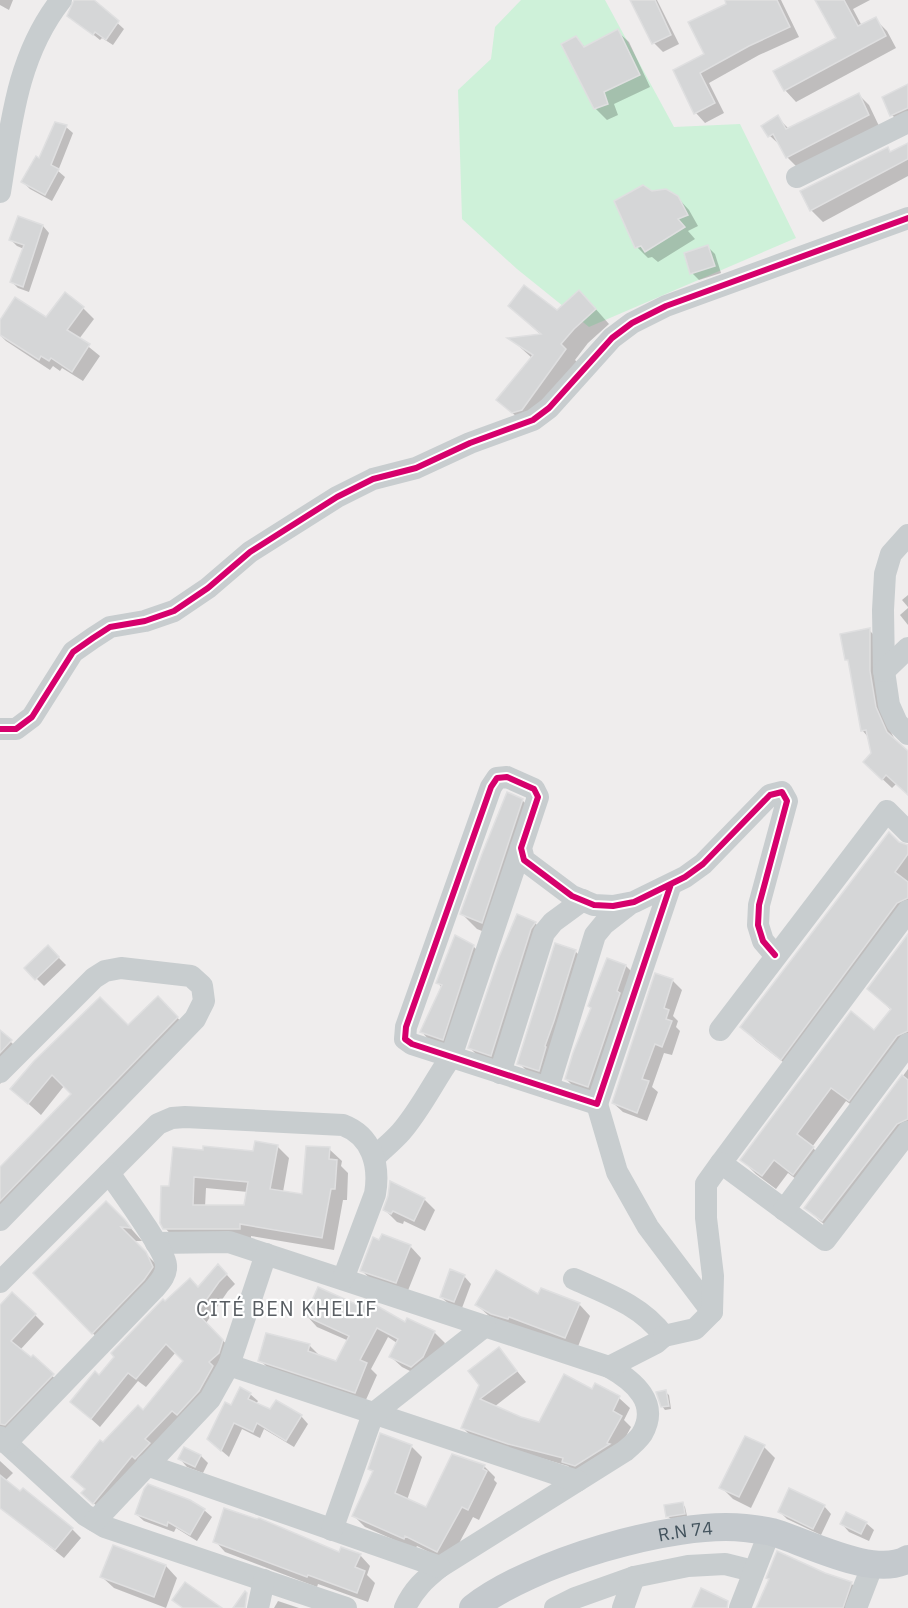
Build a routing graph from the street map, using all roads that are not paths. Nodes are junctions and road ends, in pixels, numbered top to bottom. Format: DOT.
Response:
graph roads {
  1 [pos="61,0"];
  2 [pos="908,122"];
  3 [pos="797,177"];
  4 [pos="0,192"];
  5 [pos="908,218"];
  6 [pos="908,536"];
  7 [pos="908,648"];
  8 [pos="884,671"];
  9 [pos="0,729"];
  10 [pos="908,734"];
  11 [pos="908,832"];
  12 [pos="521,848"];
  13 [pos="671,884"];
  14 [pos="584,900"];
  15 [pos="634,902"];
  16 [pos="908,911"];
  17 [pos="775,955"];
  18 [pos="720,1030"];
  19 [pos="908,1044"];
  20 [pos="451,1057"];
  21 [pos="0,1072"];
  22 [pos="500,1073"];
  23 [pos="548,1088"];
  24 [pos="597,1104"];
  25 [pos="908,1132"];
  26 [pos="374,1158"];
  27 [pos="721,1163"];
  28 [pos="109,1173"];
  29 [pos="784,1210"];
  30 [pos="0,1220"];
  31 [pos="156,1243"];
  32 [pos="266,1254"];
  33 [pos="343,1279"];
  34 [pos="574,1279"];
  35 [pos="0,1282"];
  36 [pos="712,1312"];
  37 [pos="485,1326"];
  38 [pos="664,1336"];
  39 [pos="229,1365"];
  40 [pos="609,1367"];
  41 [pos="374,1414"];
  42 [pos="3,1440"];
  43 [pos="147,1465"];
  44 [pos="577,1482"];
  45 [pos="95,1521"];
  46 [pos="332,1530"];
  47 [pos="770,1531"];
  48 [pos="897,1565"];
  49 [pos="440,1568"];
  50 [pos="753,1571"];
  51 [pos="634,1577"];
  52 [pos="264,1580"];
  53 [pos="258,1608"];
  54 [pos="346,1608"];
  55 [pos="405,1608"];
  56 [pos="473,1608"];
  57 [pos="555,1608"];
  58 [pos="623,1608"];
  59 [pos="740,1608"];
  60 [pos="856,1608"];
  1 -- 4 [label="street"];
  2 -- 3 [label="street"];
  5 -- 9 [label="street"];
  6 -- 8 [label="street"];
  7 -- 8 [label="street"];
  8 -- 10 [label="street"];
  11 -- 17 [label="street"];
  12 -- 14 [label="street"];
  12 -- 20 [label="street"];
  12 -- 20 [label="street"];
  13 -- 15 [label="street"];
  13 -- 17 [label="street"];
  13 -- 24 [label="street"];
  14 -- 15 [label="street"];
  14 -- 22 [label="street"];
  15 -- 23 [label="street"];
  16 -- 27 [label="street"];
  17 -- 18 [label="street"];
  19 -- 29 [label="street"];
  20 -- 22 [label="street"];
  20 -- 26 [label="street"];
  21 -- 30 [label="street"];
  22 -- 23 [label="street"];
  23 -- 24 [label="street"];
  24 -- 36 [label="street"];
  25 -- 29 [label="street"];
  26 -- 28 [label="street"];
  26 -- 33 [label="street"];
  27 -- 29 [label="street"];
  27 -- 36 [label="street"];
  28 -- 31 [label="street"];
  28 -- 35 [label="street"];
  31 -- 32 [label="street"];
  31 -- 42 [label="street"];
  32 -- 33 [label="street"];
  32 -- 39 [label="street"];
  33 -- 37 [label="street"];
  34 -- 38 [label="street"];
  36 -- 38 [label="street"];
  37 -- 40 [label="street"];
  37 -- 41 [label="street"];
  38 -- 40 [label="street"];
  39 -- 41 [label="street"];
  39 -- 43 [label="street"];
  40 -- 44 [label="street"];
  41 -- 44 [label="street"];
  41 -- 46 [label="street"];
  42 -- 45 [label="street"];
  43 -- 45 [label="street"];
  43 -- 46 [label="street"];
  44 -- 49 [label="street"];
  45 -- 52 [label="street"];
  46 -- 49 [label="street"];
  47 -- 48 [label="main road, R.N 74"];
  47 -- 50 [label="street"];
  47 -- 56 [label="main road, R.N 74"];
  48 -- 60 [label="street"];
  49 -- 55 [label="street"];
  50 -- 51 [label="street"];
  50 -- 59 [label="street"];
  51 -- 57 [label="street"];
  51 -- 58 [label="street"];
  52 -- 53 [label="street"];
  52 -- 54 [label="street"];
}
